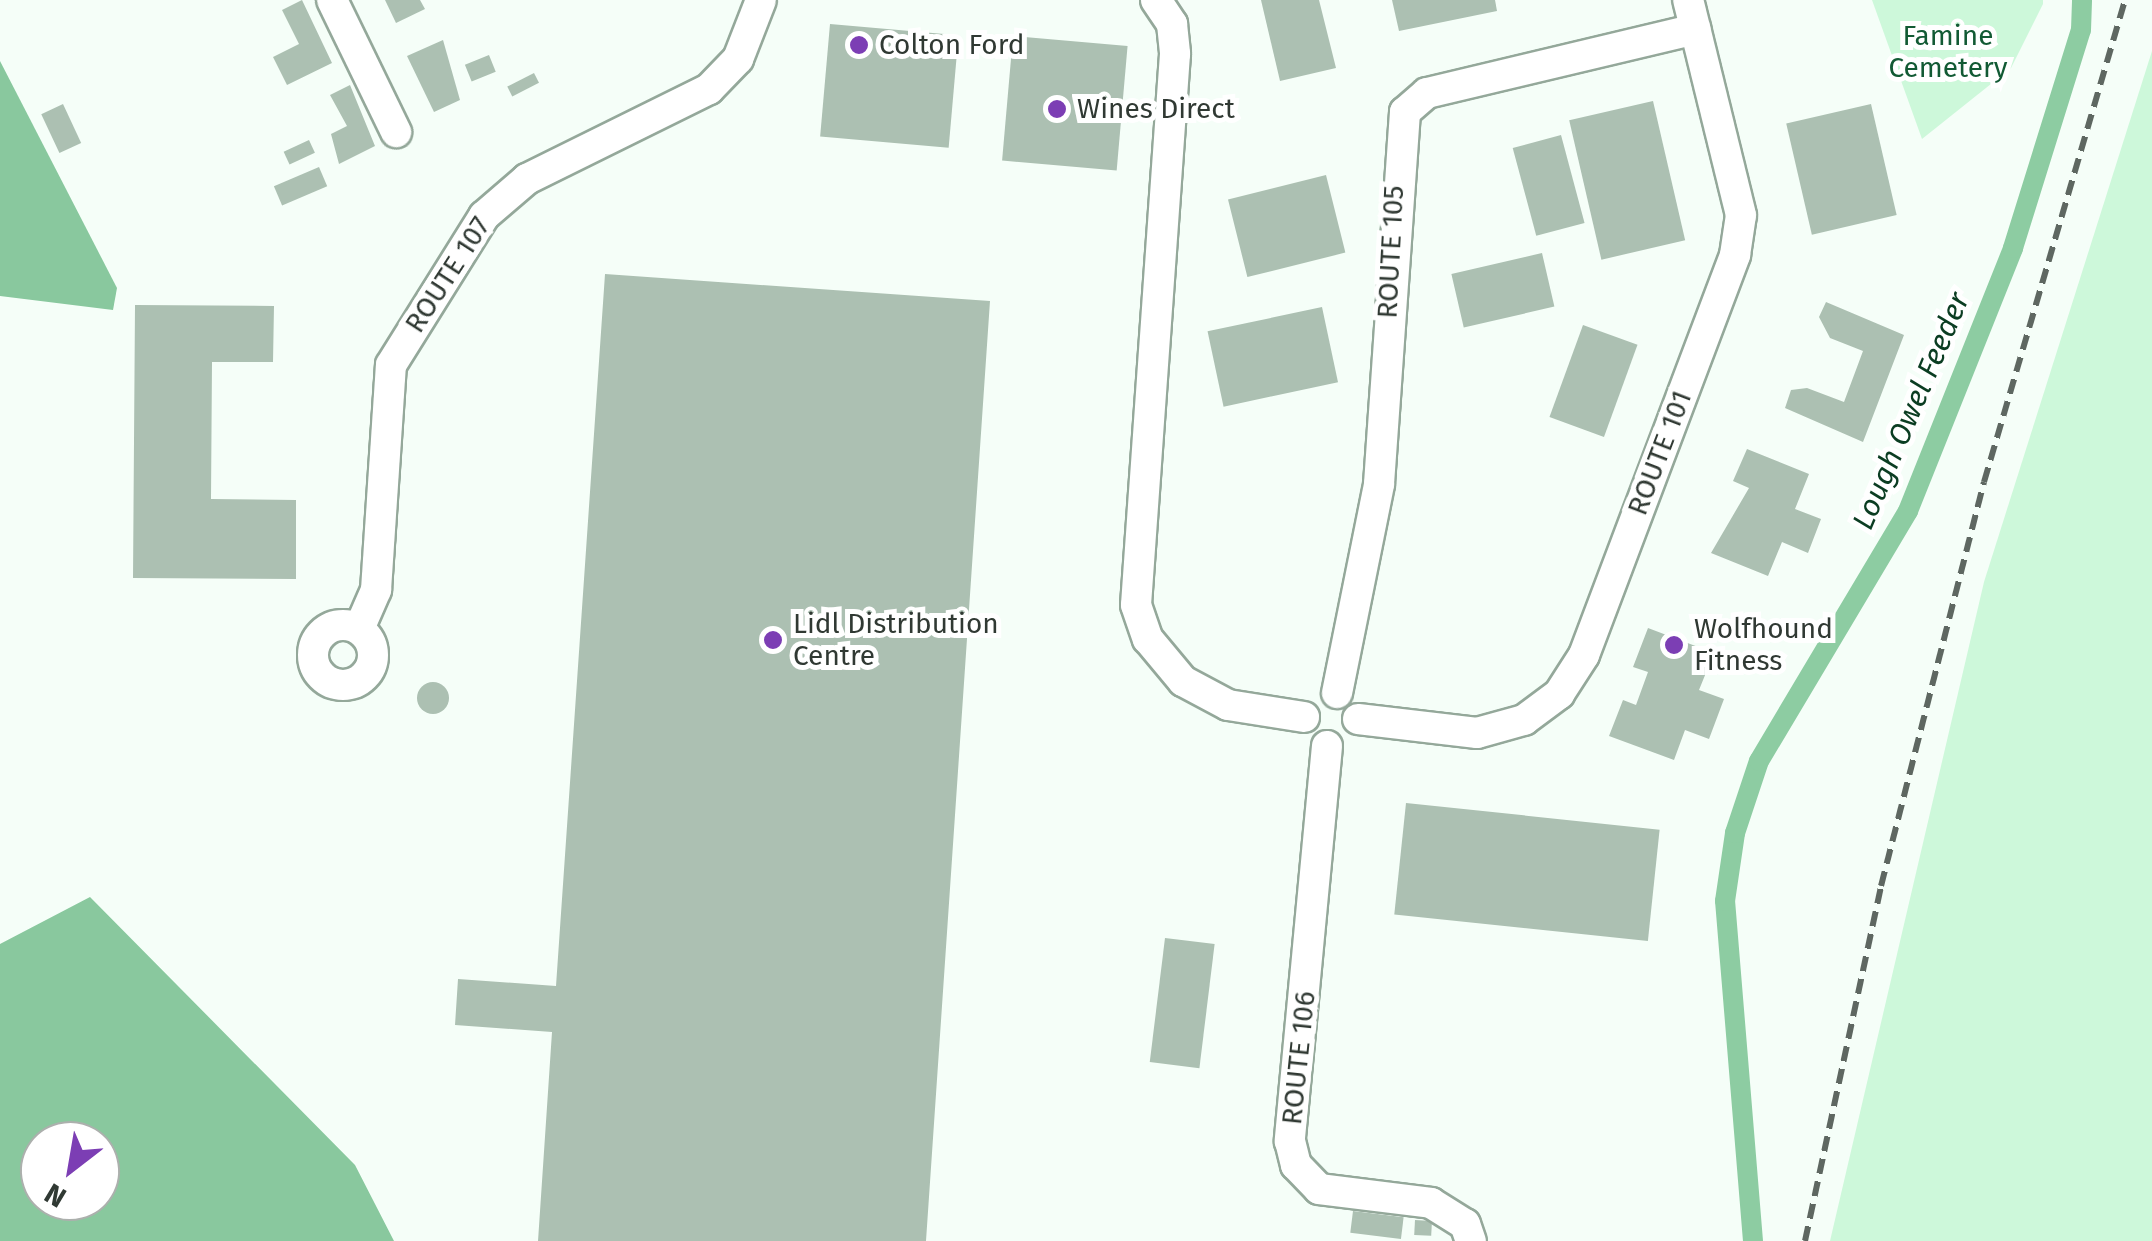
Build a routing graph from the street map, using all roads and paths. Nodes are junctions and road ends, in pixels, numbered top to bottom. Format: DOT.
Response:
graph roads {
  1 [pos="332,0"];
  2 [pos="761,0"];
  3 [pos="1156,0"];
  4 [pos="1691,14"];
  5 [pos="396,132"];
  6 [pos="359,629"];
  7 [pos="1337,693"];
  8 [pos="1304,717"];
  9 [pos="1358,719"];
  10 [pos="1327,746"];
  11 [pos="1471,1241"];
  1 -- 5 [label="street"];
  2 -- 6 [label="street, ROUTE 107"];
  3 -- 8 [label="street"];
  4 -- 7 [label="street, ROUTE 105"];
  4 -- 9 [label="street, ROUTE 101"];
  7 -- 8 [label="street"];
  7 -- 9 [label="street"];
  8 -- 10 [label="street"];
  9 -- 10 [label="street"];
  10 -- 11 [label="street, ROUTE 106"];
}
